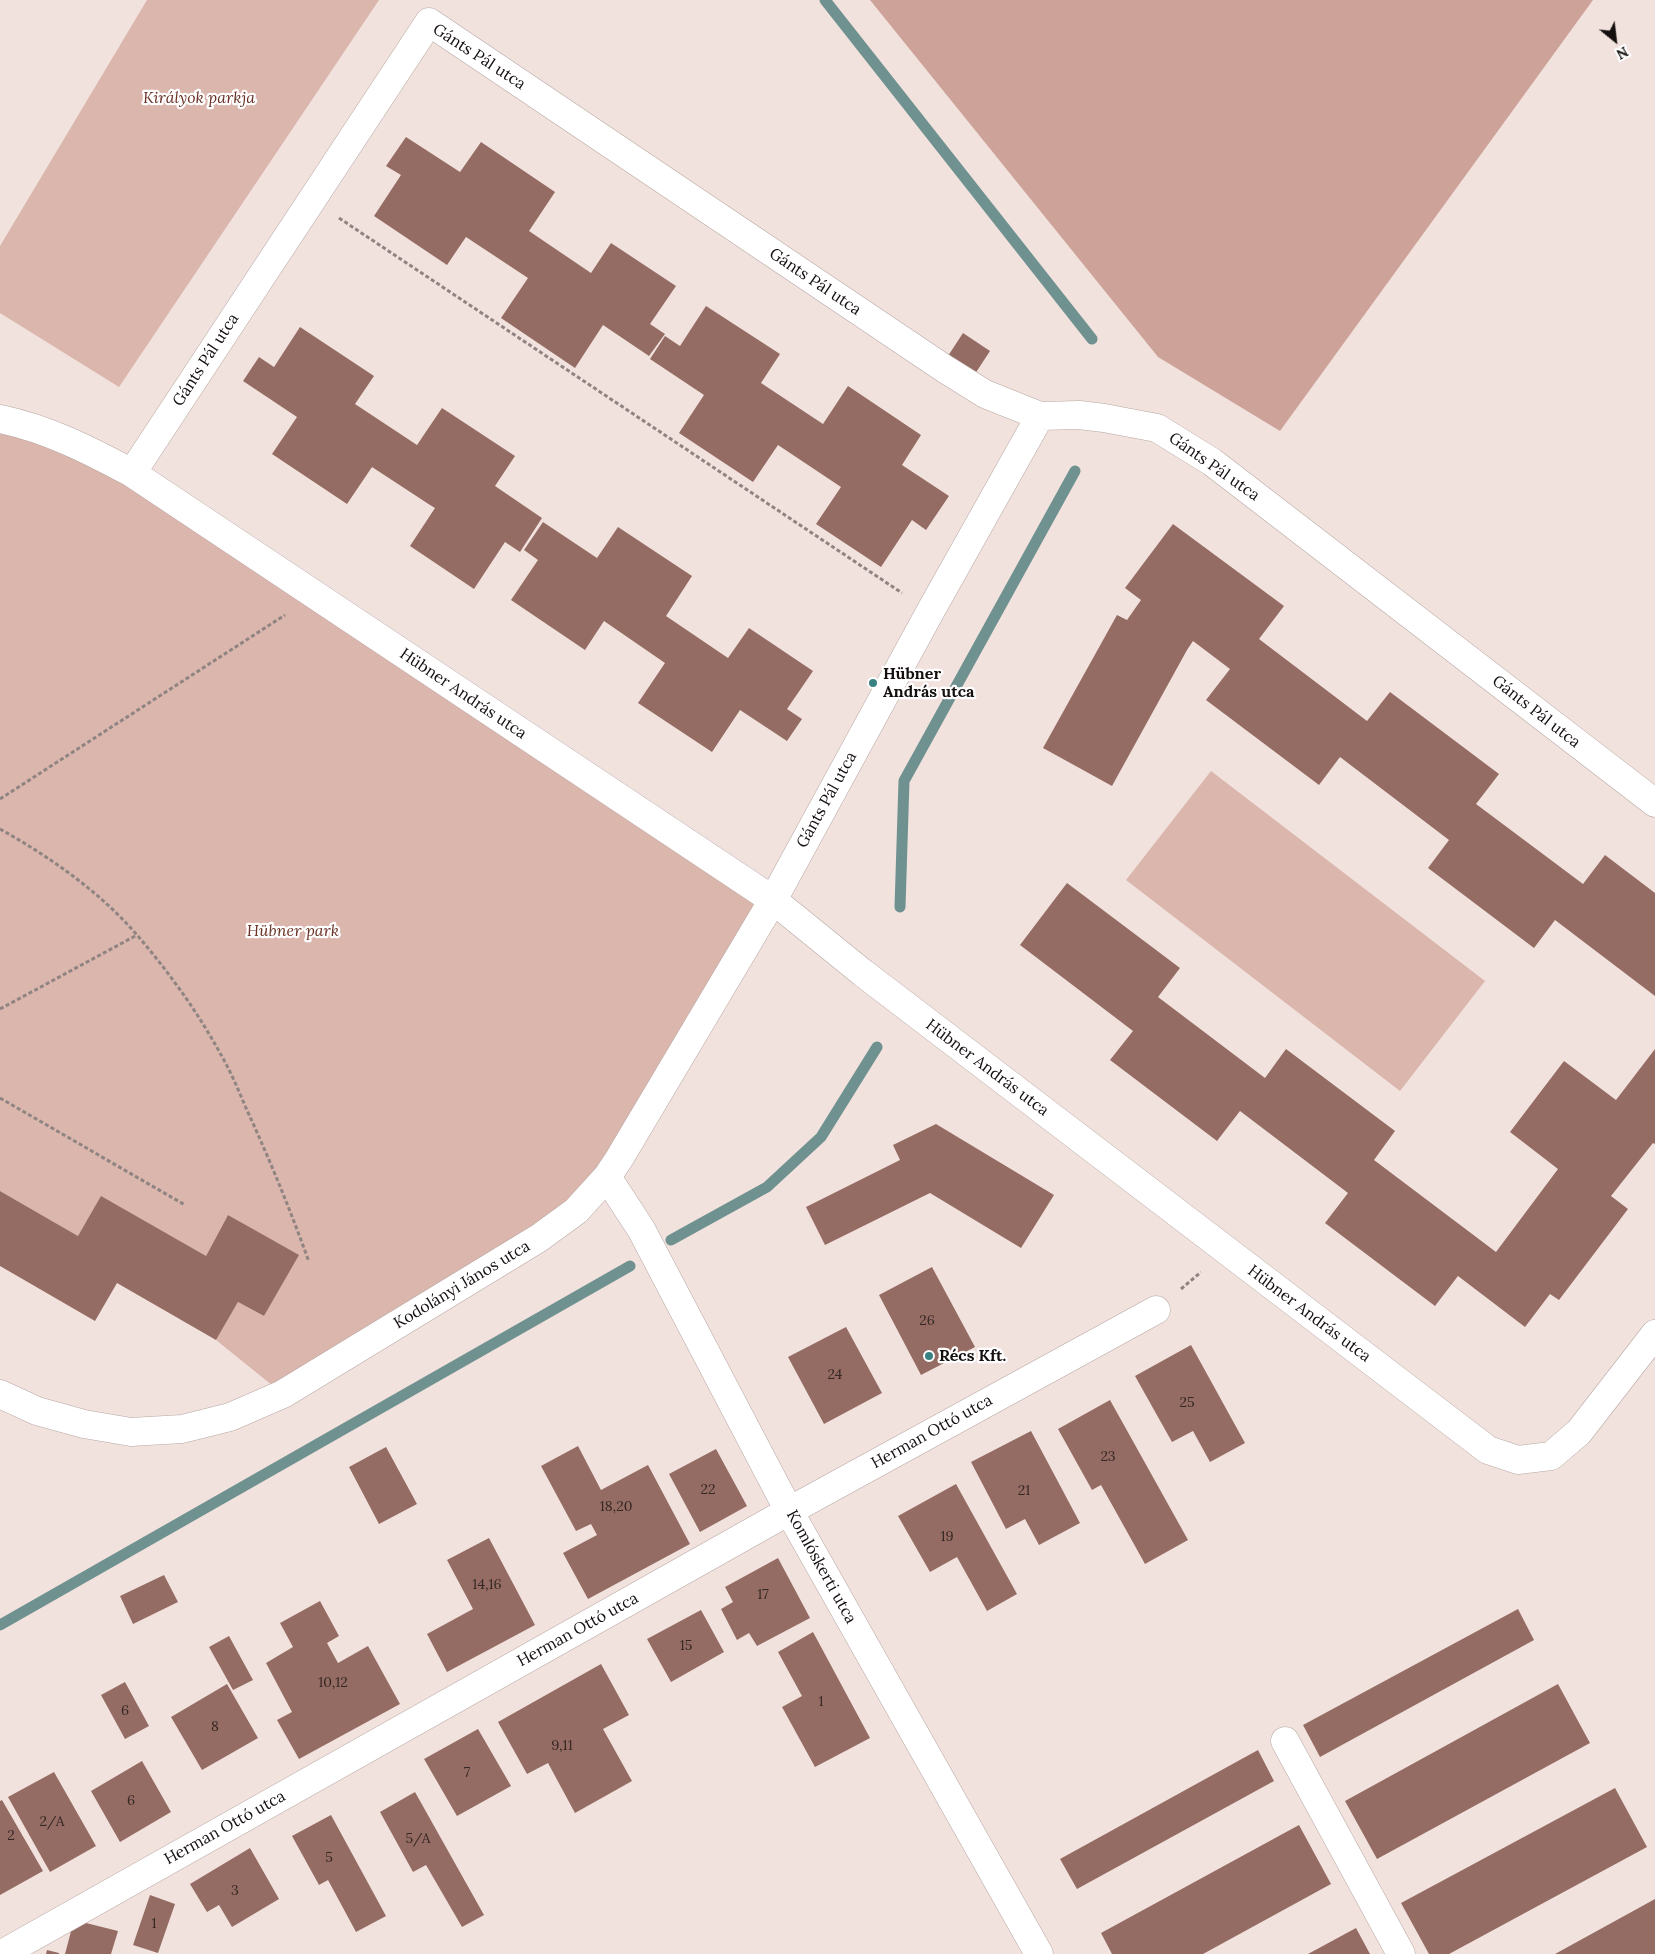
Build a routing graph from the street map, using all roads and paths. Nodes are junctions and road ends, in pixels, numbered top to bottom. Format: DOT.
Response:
graph roads {
  1 [pos="312,200"];
  2 [pos="1040,416"];
  3 [pos="0,419"];
  4 [pos="132,473"];
  5 [pos="315,596"];
  6 [pos="930,612"];
  7 [pos="0,799"];
  8 [pos="1655,803"];
  9 [pos="0,829"];
  10 [pos="773,900"];
  11 [pos="137,935"];
  12 [pos="0,1009"];
  13 [pos="0,1098"];
  14 [pos="607,1177"];
  15 [pos="185,1204"];
  16 [pos="1226,1250"];
  17 [pos="309,1262"];
  18 [pos="1156,1310"];
  19 [pos="1655,1334"];
  20 [pos="0,1394"];
  21 [pos="789,1511"];
  22 [pos="1285,1741"];
  23 [pos="2,1954"];
  24 [pos="1040,1954"];
  25 [pos="1401,1954"];
  1 -- 2 [label="street, Gánts Pál utca"];
  1 -- 4 [label="street, Gánts Pál utca"];
  1 -- 6 [label="path"];
  2 -- 6 [label="street, Gánts Pál utca"];
  2 -- 8 [label="street, Gánts Pál utca"];
  3 -- 4 [label="street, Hübner András utca"];
  4 -- 5 [label="street, Hübner András utca"];
  5 -- 7 [label="path"];
  5 -- 10 [label="street, Hübner András utca"];
  6 -- 10 [label="street, Gánts Pál utca"];
  9 -- 11 [label="path"];
  10 -- 14 [label="street, Kodolányi János utca"];
  10 -- 16 [label="street, Hübner András utca"];
  11 -- 12 [label="path"];
  11 -- 17 [label="path"];
  13 -- 15 [label="path"];
  14 -- 20 [label="street, Kodolányi János utca"];
  14 -- 21 [label="street, Komlóskerti utca"];
  16 -- 18 [label="path"];
  16 -- 19 [label="street, Hübner András utca"];
  18 -- 21 [label="street, Herman Ottó utca"];
  21 -- 23 [label="street, Herman Ottó utca"];
  21 -- 24 [label="street, Komlóskerti utca"];
  22 -- 25 [label="street"];
}
